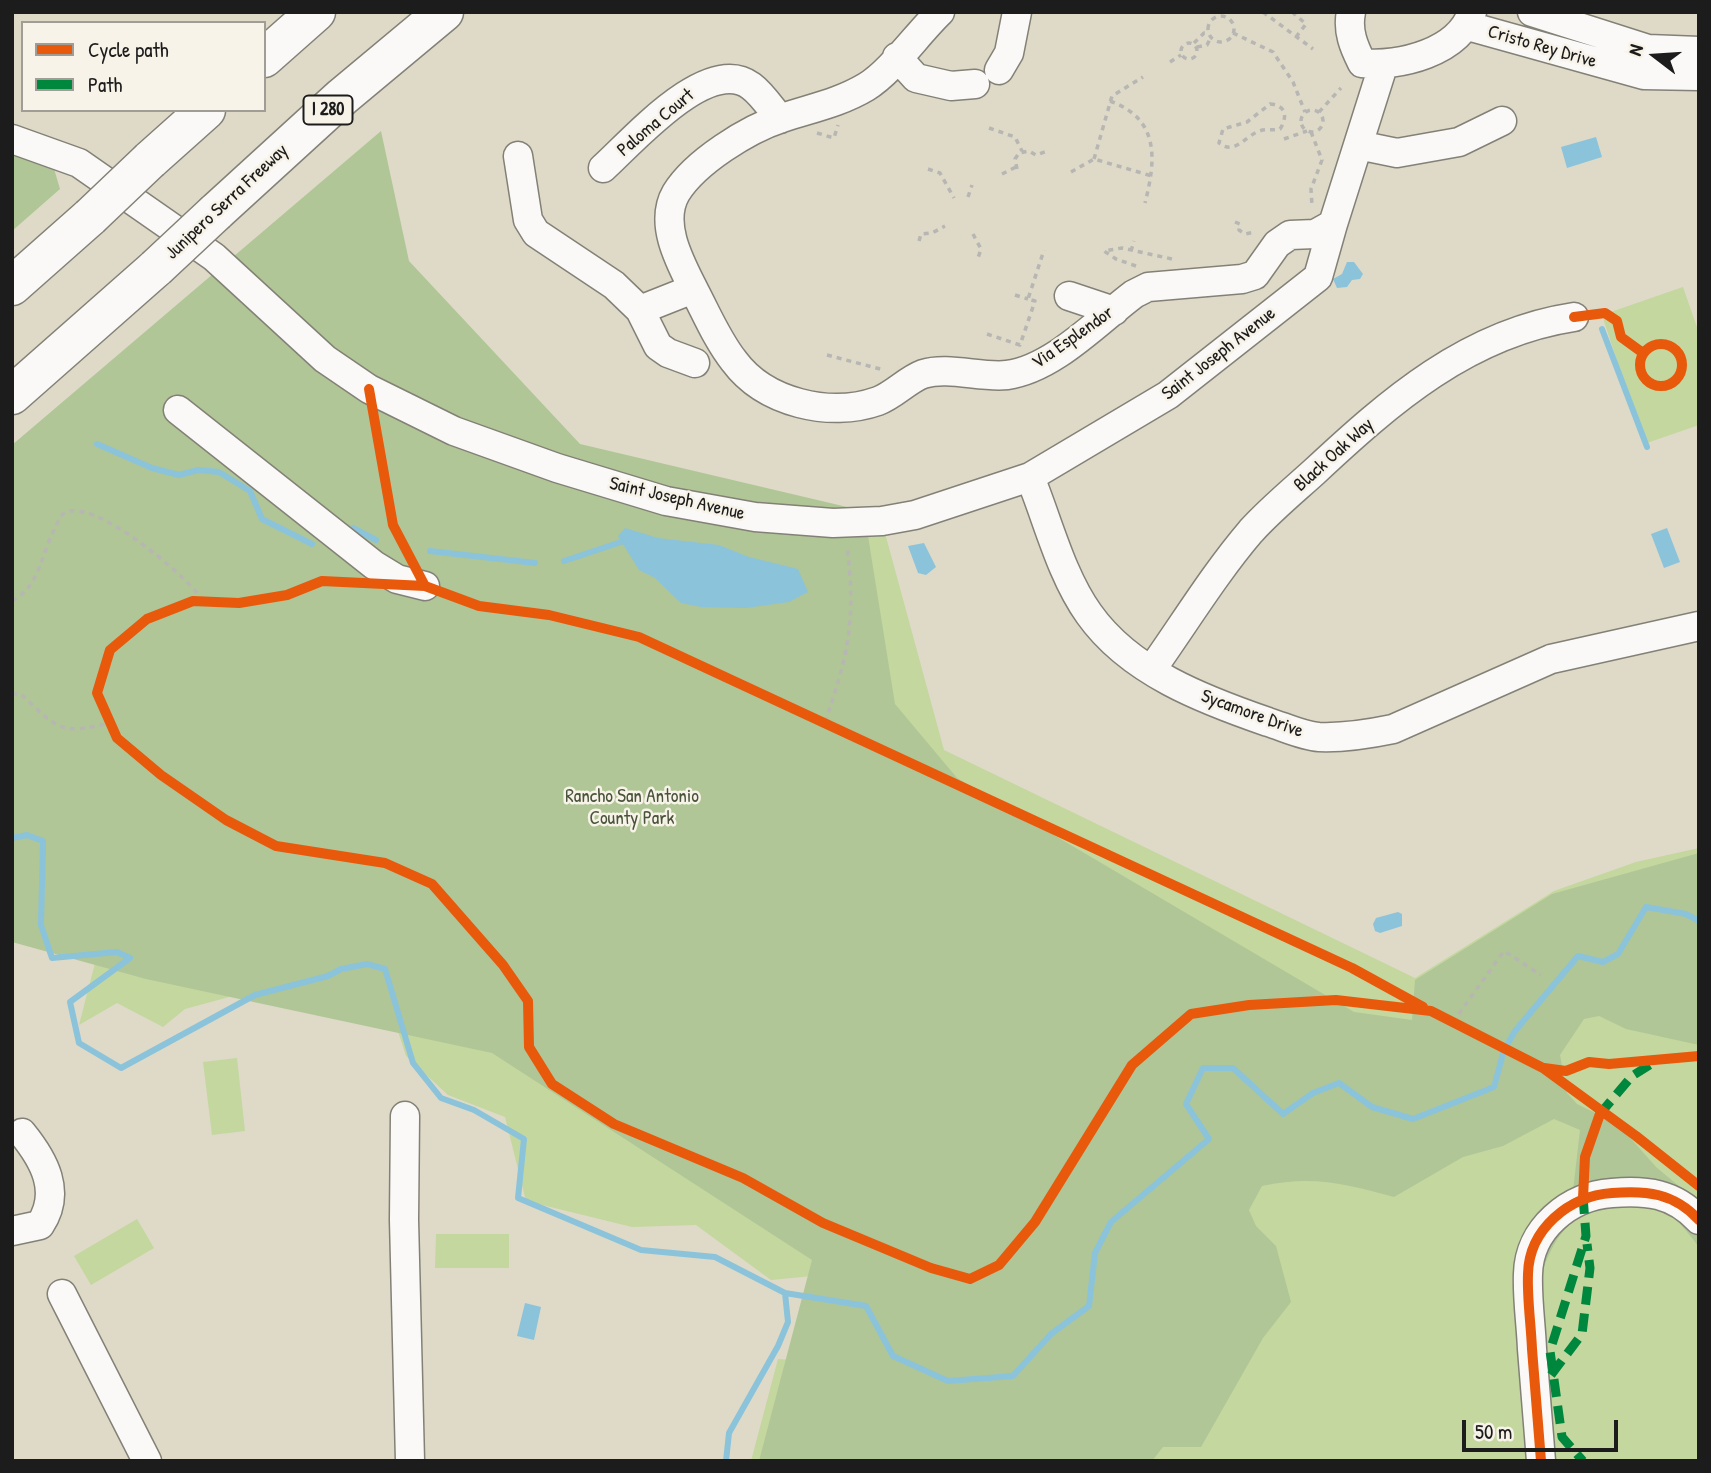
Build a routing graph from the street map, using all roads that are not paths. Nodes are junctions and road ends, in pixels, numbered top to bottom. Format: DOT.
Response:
graph roads {
  1 [pos="316,12"];
  2 [pos="444,12"];
  3 [pos="940,12"];
  4 [pos="1017,12"];
  5 [pos="1351,12"];
  6 [pos="1532,12"];
  7 [pos="1470,19"];
  8 [pos="266,56"];
  9 [pos="897,57"];
  10 [pos="1699,57"];
  11 [pos="1383,65"];
  12 [pos="999,70"];
  13 [pos="975,84"];
  14 [pos="204,112"];
  15 [pos="780,118"];
  16 [pos="1502,121"];
  17 [pos="12,139"];
  18 [pos="1358,145"];
  19 [pos="518,156"];
  20 [pos="616,163"];
  21 [pos="1325,220"];
  22 [pos="12,286"];
  23 [pos="694,289"];
  24 [pos="1069,296"];
  25 [pos="640,310"];
  26 [pos="1114,311"];
  27 [pos="1574,317"];
  28 [pos="695,363"];
  29 [pos="12,395"];
  30 [pos="178,410"];
  31 [pos="1030,477"];
  32 [pos="425,586"];
  33 [pos="1699,626"];
  34 [pos="1152,670"];
  35 [pos="405,1116"];
  36 [pos="22,1133"];
  37 [pos="1699,1220"];
  38 [pos="12,1231"];
  39 [pos="62,1294"];
  40 [pos="147,1461"];
  41 [pos="410,1461"];
  42 [pos="1541,1461"];
  1 -- 8 [label="highway"];
  2 -- 29 [label="highway, Junipero Serra Freeway / I 280, bridge"];
  3 -- 9 [label="street, Via Esplendor"];
  4 -- 12 [label="street"];
  5 -- 11 [label="street"];
  6 -- 10 [label="street, Cristo Rey Drive"];
  7 -- 10 [label="street, Cristo Rey Drive"];
  7 -- 11 [label="street, Cristo Rey Drive"];
  9 -- 13 [label="street"];
  9 -- 15 [label="street, Via Esplendor"];
  11 -- 18 [label="street"];
  14 -- 22 [label="highway, bridge"];
  15 -- 20 [label="street, Paloma Court"];
  15 -- 23 [label="street, Via Esplendor"];
  16 -- 18 [label="street"];
  17 -- 31 [label="street, Saint Joseph Avenue"];
  18 -- 21 [label="street"];
  19 -- 25 [label="street"];
  21 -- 26 [label="street, Via Esplendor"];
  21 -- 31 [label="street, Saint Joseph Avenue"];
  23 -- 25 [label="street"];
  23 -- 26 [label="street, Via Esplendor"];
  24 -- 26 [label="street"];
  25 -- 28 [label="street"];
  27 -- 34 [label="street, Black Oak Way"];
  30 -- 32 [label="street"];
  31 -- 34 [label="street, Sycamore Drive"];
  33 -- 34 [label="street, Sycamore Drive"];
  35 -- 41 [label="street"];
  36 -- 38 [label="street"];
  37 -- 42 [label="street"];
  39 -- 40 [label="street"];
}
